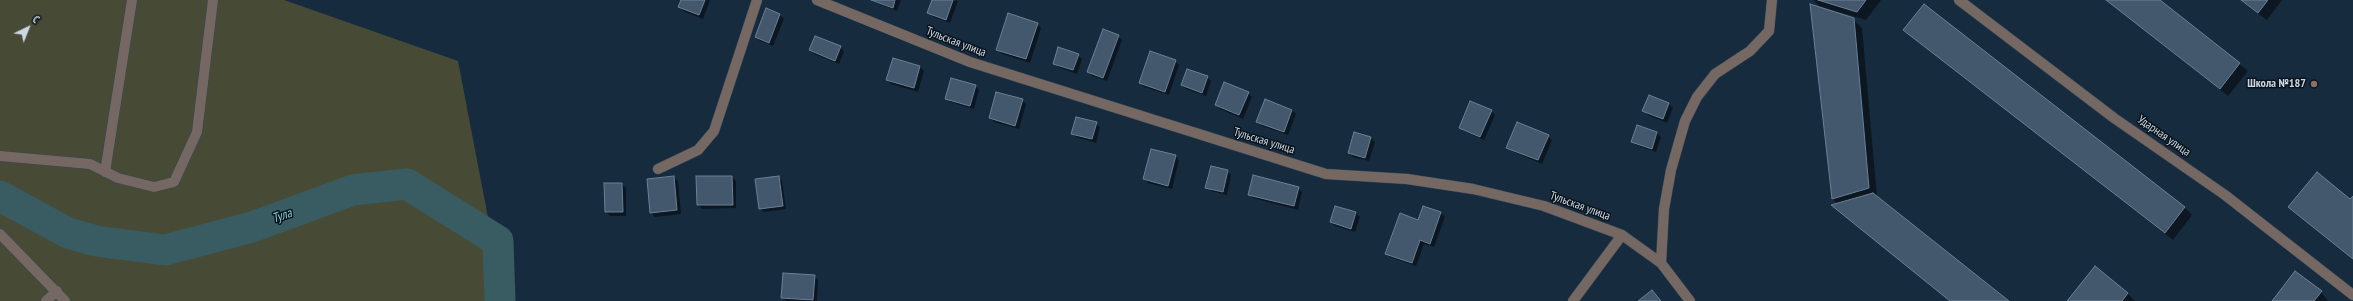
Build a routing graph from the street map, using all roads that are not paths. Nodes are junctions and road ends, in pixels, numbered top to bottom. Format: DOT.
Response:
graph roads {
  1 [pos="132,0"];
  2 [pos="213,0"];
  3 [pos="757,0"];
  4 [pos="817,0"];
  5 [pos="1772,0"];
  6 [pos="1959,0"];
  7 [pos="0,156"];
  8 [pos="658,168"];
  9 [pos="105,172"];
  10 [pos="0,234"];
  11 [pos="1622,235"];
  12 [pos="1661,263"];
  13 [pos="57,291"];
  14 [pos="2353,295"];
  15 [pos="46,301"];
  16 [pos="65,301"];
  17 [pos="1573,301"];
  18 [pos="1690,301"];
  1 -- 9 [label="street"];
  2 -- 9 [label="street"];
  3 -- 8 [label="street"];
  4 -- 11 [label="street, Тульская улица"];
  5 -- 12 [label="street"];
  6 -- 14 [label="street, Ударная улица"];
  7 -- 9 [label="street"];
  10 -- 13 [label="street"];
  11 -- 12 [label="street, Тульская улица"];
  11 -- 17 [label="street"];
  12 -- 18 [label="street, Тульская улица"];
  13 -- 15 [label="street"];
  13 -- 16 [label="street"];
}
